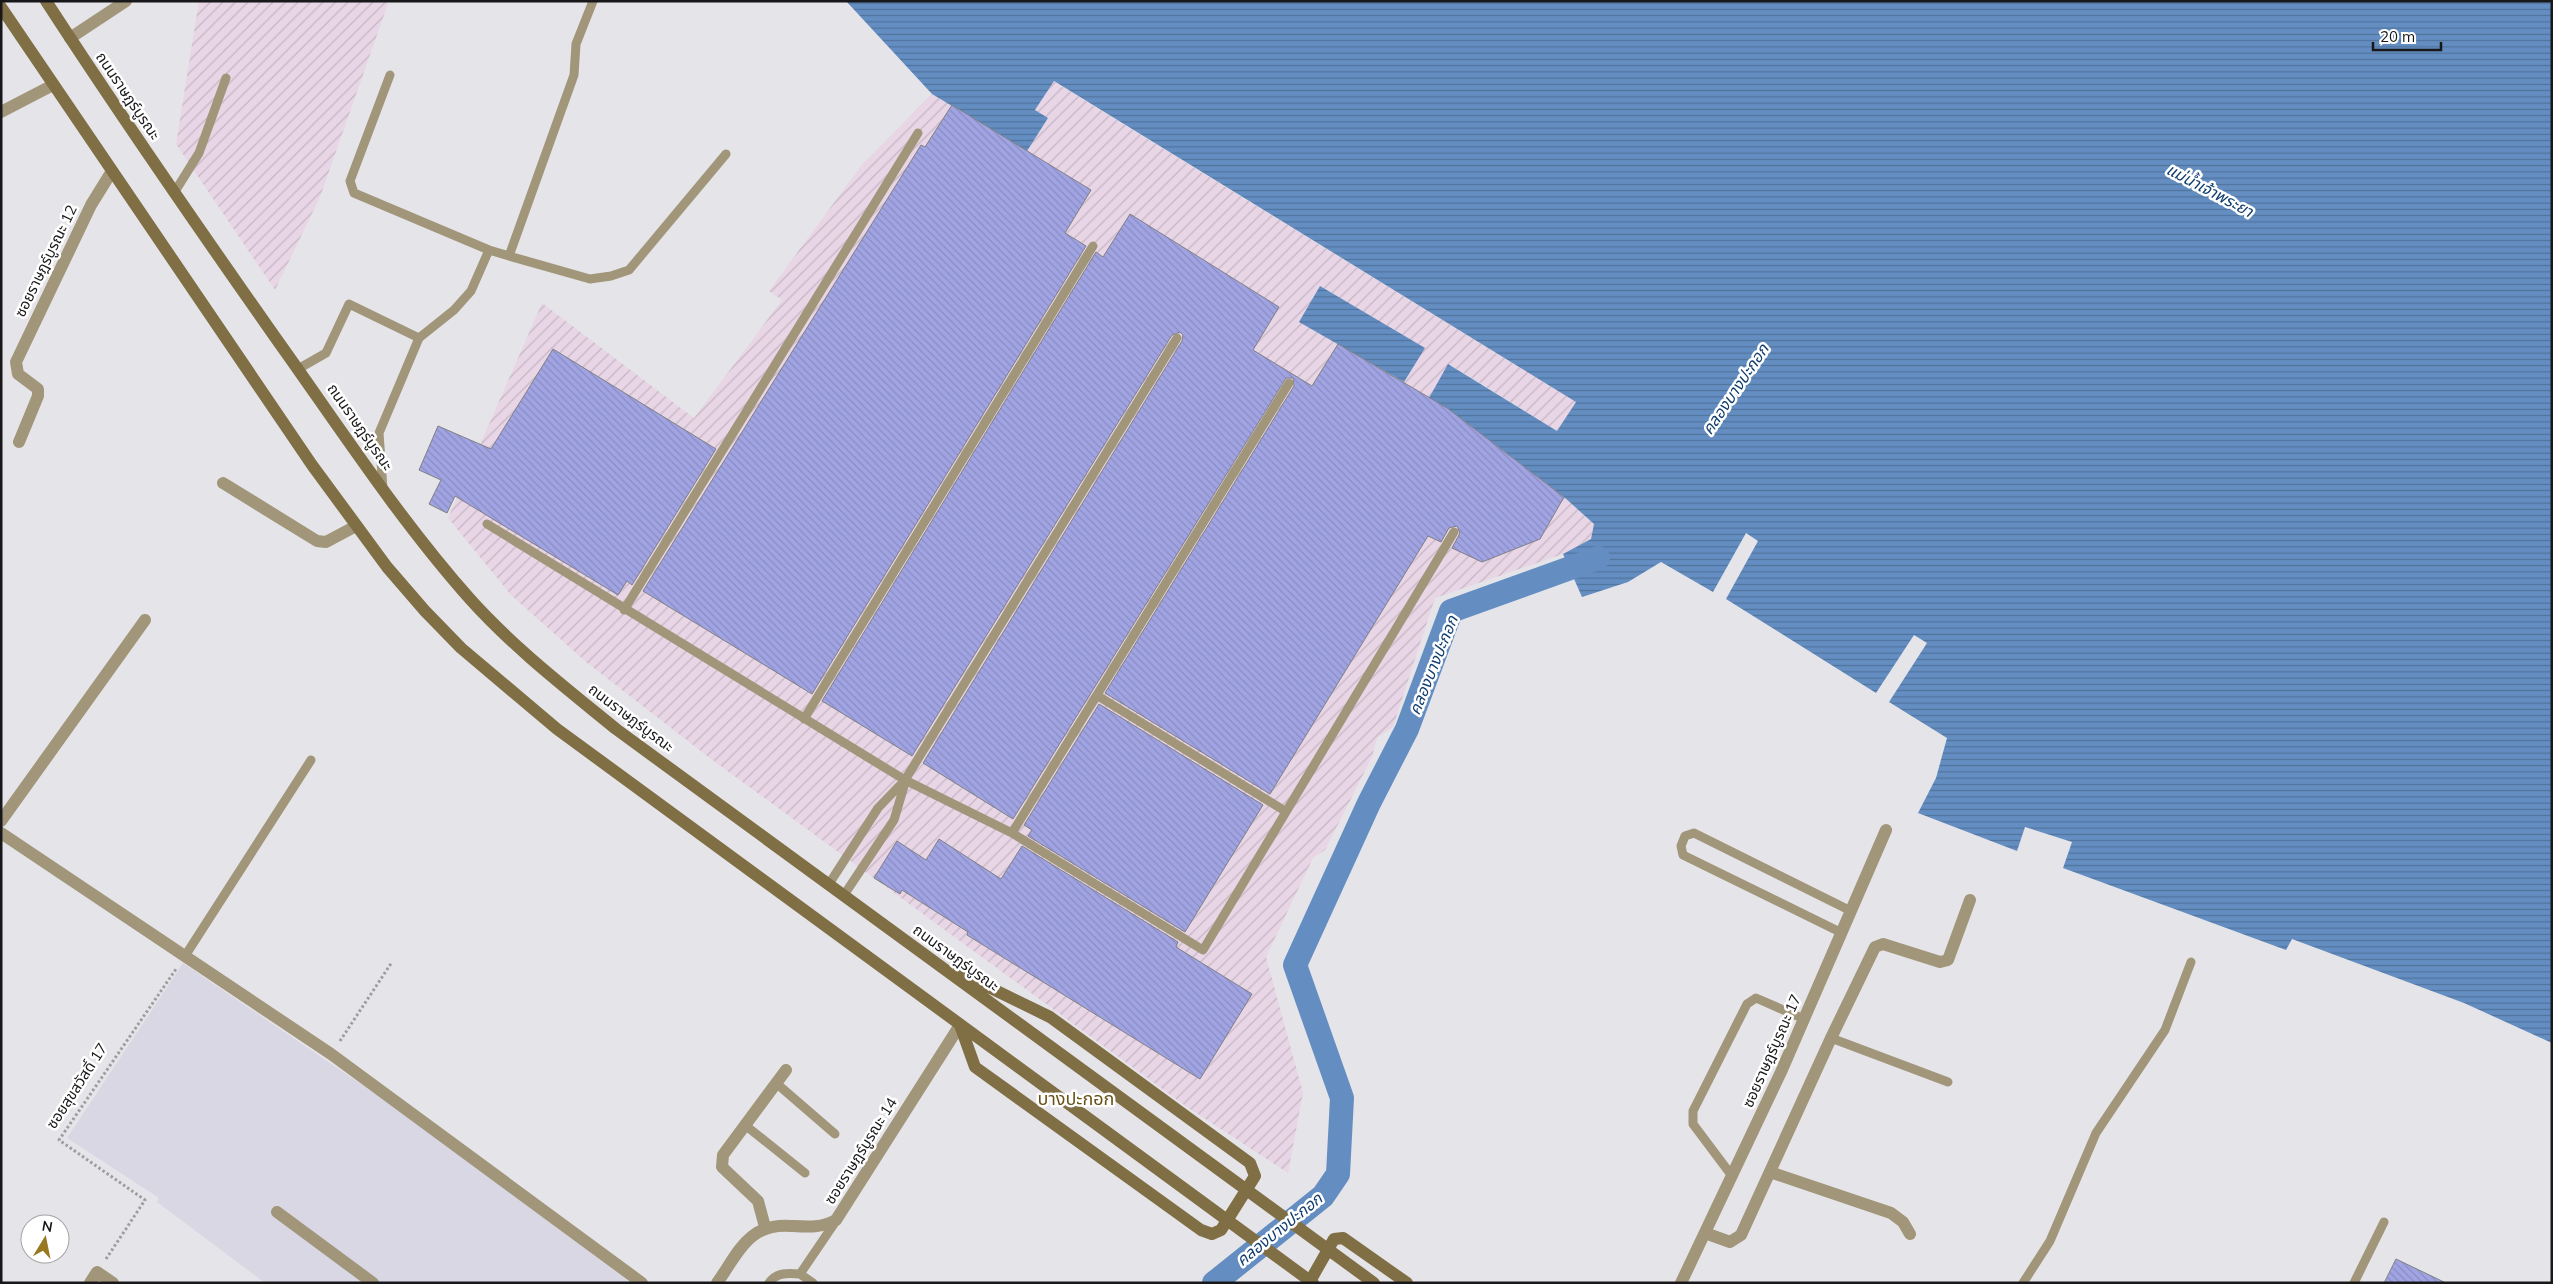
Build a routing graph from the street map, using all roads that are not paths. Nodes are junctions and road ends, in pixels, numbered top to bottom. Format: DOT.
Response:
graph roads {
  1 [pos="46,1"];
  2 [pos="126,1"];
  3 [pos="593,1"];
  4 [pos="1,7"];
  5 [pos="70,38"];
  6 [pos="390,75"];
  7 [pos="226,78"];
  8 [pos="54,85"];
  9 [pos="1,112"];
  10 [pos="918,133"];
  11 [pos="726,154"];
  12 [pos="112,171"];
  13 [pos="174,193"];
  14 [pos="1092,246"];
  15 [pos="489,250"];
  16 [pos="509,256"];
  17 [pos="419,338"];
  18 [pos="1177,338"];
  19 [pos="298,369"];
  20 [pos="1289,382"];
  21 [pos="19,442"];
  22 [pos="223,483"];
  23 [pos="383,489"];
  24 [pos="487,524"];
  25 [pos="356,526"];
  26 [pos="1454,532"];
  27 [pos="624,610"];
  28 [pos="145,620"];
  29 [pos="1098,696"];
  30 [pos="804,719"];
  31 [pos="310,760"];
  32 [pos="905,780"];
  33 [pos="1285,811"];
  34 [pos="1,821"];
  35 [pos="1886,830"];
  36 [pos="1012,832"];
  37 [pos="1,833"];
  38 [pos="829,884"];
  39 [pos="844,895"];
  40 [pos="1970,900"];
  41 [pos="1851,911"];
  42 [pos="1842,933"];
  43 [pos="184,956"];
  44 [pos="925,956"];
  45 [pos="2191,962"];
  46 [pos="1804,1019"];
  47 [pos="960,1025"];
  48 [pos="1831,1038"];
  49 [pos="786,1070"];
  50 [pos="1948,1082"];
  51 [pos="776,1083"];
  52 [pos="744,1126"];
  53 [pos="835,1134"];
  54 [pos="1770,1172"];
  55 [pos="805,1173"];
  56 [pos="1732,1176"];
  57 [pos="277,1212"];
  58 [pos="836,1220"];
  59 [pos="2384,1222"];
  60 [pos="765,1228"];
  61 [pos="1705,1233"];
  62 [pos="1910,1234"];
  63 [pos="800,1274"];
  64 [pos="94,1278"];
  65 [pos="113,1283"];
  66 [pos="373,1283"];
  67 [pos="642,1283"];
  68 [pos="717,1283"];
  69 [pos="769,1283"];
  70 [pos="813,1283"];
  71 [pos="1308,1283"];
  72 [pos="1313,1283"];
  73 [pos="1374,1283"];
  74 [pos="1407,1283"];
  75 [pos="1680,1283"];
  76 [pos="2023,1283"];
  77 [pos="2354,1283"];
  1 -- 5 [label="main road, ถนนราษฎร์บูรณะ"];
  2 -- 5 [label="street"];
  3 -- 16 [label="lane"];
  4 -- 8 [label="main road"];
  5 -- 13 [label="main road, ถนนราษฎร์บูรณะ"];
  6 -- 15 [label="lane"];
  7 -- 13 [label="lane"];
  8 -- 9 [label="street"];
  8 -- 12 [label="main road"];
  10 -- 27 [label="lane"];
  11 -- 16 [label="lane"];
  12 -- 21 [label="street, ซอยราษฎร์บูรณะ 12"];
  12 -- 25 [label="main road"];
  13 -- 19 [label="main road, ถนนราษฎร์บูรณะ"];
  14 -- 30 [label="lane"];
  15 -- 16 [label="lane"];
  15 -- 17 [label="lane"];
  17 -- 19 [label="lane"];
  17 -- 23 [label="lane"];
  18 -- 32 [label="lane"];
  19 -- 23 [label="main road, ถนนราษฎร์บูรณะ"];
  20 -- 29 [label="lane"];
  22 -- 25 [label="street"];
  23 -- 38 [label="main road, ถนนราษฎร์บูรณะ"];
  24 -- 27 [label="lane"];
  25 -- 47 [label="main road"];
  26 -- 33 [label="lane"];
  27 -- 30 [label="lane"];
  28 -- 34 [label="street"];
  29 -- 33 [label="lane"];
  29 -- 36 [label="lane"];
  30 -- 32 [label="lane"];
  31 -- 43 [label="lane"];
  32 -- 36 [label="lane"];
  32 -- 38 [label="lane"];
  32 -- 39 [label="lane"];
  33 -- 36 [label="lane"];
  35 -- 41 [label="street, ซอยราษฎร์บูรณะ 17"];
  37 -- 43 [label="street"];
  38 -- 39 [label="main road, ถนนราษฎร์บูรณะ"];
  39 -- 44 [label="main road, ถนนราษฎร์บูรณะ"];
  40 -- 48 [label="street"];
  41 -- 42 [label="street, ซอยราษฎร์บูรณะ 17"];
  41 -- 42 [label="lane"];
  42 -- 46 [label="street, ซอยราษฎร์บูรณะ 17"];
  43 -- 67 [label="street"];
  44 -- 47 [label="main road"];
  44 -- 73 [label="main road, ถนนราษฎร์บูรณะ"];
  45 -- 76 [label="lane"];
  46 -- 56 [label="street, ซอยราษฎร์บูรณะ 17"];
  46 -- 56 [label="lane"];
  47 -- 58 [label="street, ซอยราษฎร์บูรณะ 14"];
  47 -- 72 [label="main road"];
  48 -- 50 [label="lane"];
  48 -- 54 [label="street"];
  49 -- 51 [label="street"];
  51 -- 52 [label="street"];
  51 -- 53 [label="lane"];
  52 -- 55 [label="lane"];
  52 -- 60 [label="street"];
  54 -- 61 [label="street"];
  54 -- 62 [label="street"];
  56 -- 61 [label="street, ซอยราษฎร์บูรณะ 17"];
  57 -- 66 [label="street"];
  58 -- 60 [label="street, ซอยราษฎร์บูรณะ 14"];
  58 -- 63 [label="lane"];
  59 -- 77 [label="lane"];
  60 -- 68 [label="street, ซอยราษฎร์บูรณะ 14"];
  61 -- 75 [label="street, ซอยราษฎร์บูรณะ 17"];
  63 -- 69 [label="lane"];
  63 -- 70 [label="lane"];
  64 -- 65 [label="street"];
  71 -- 74 [label="main road"];
}
